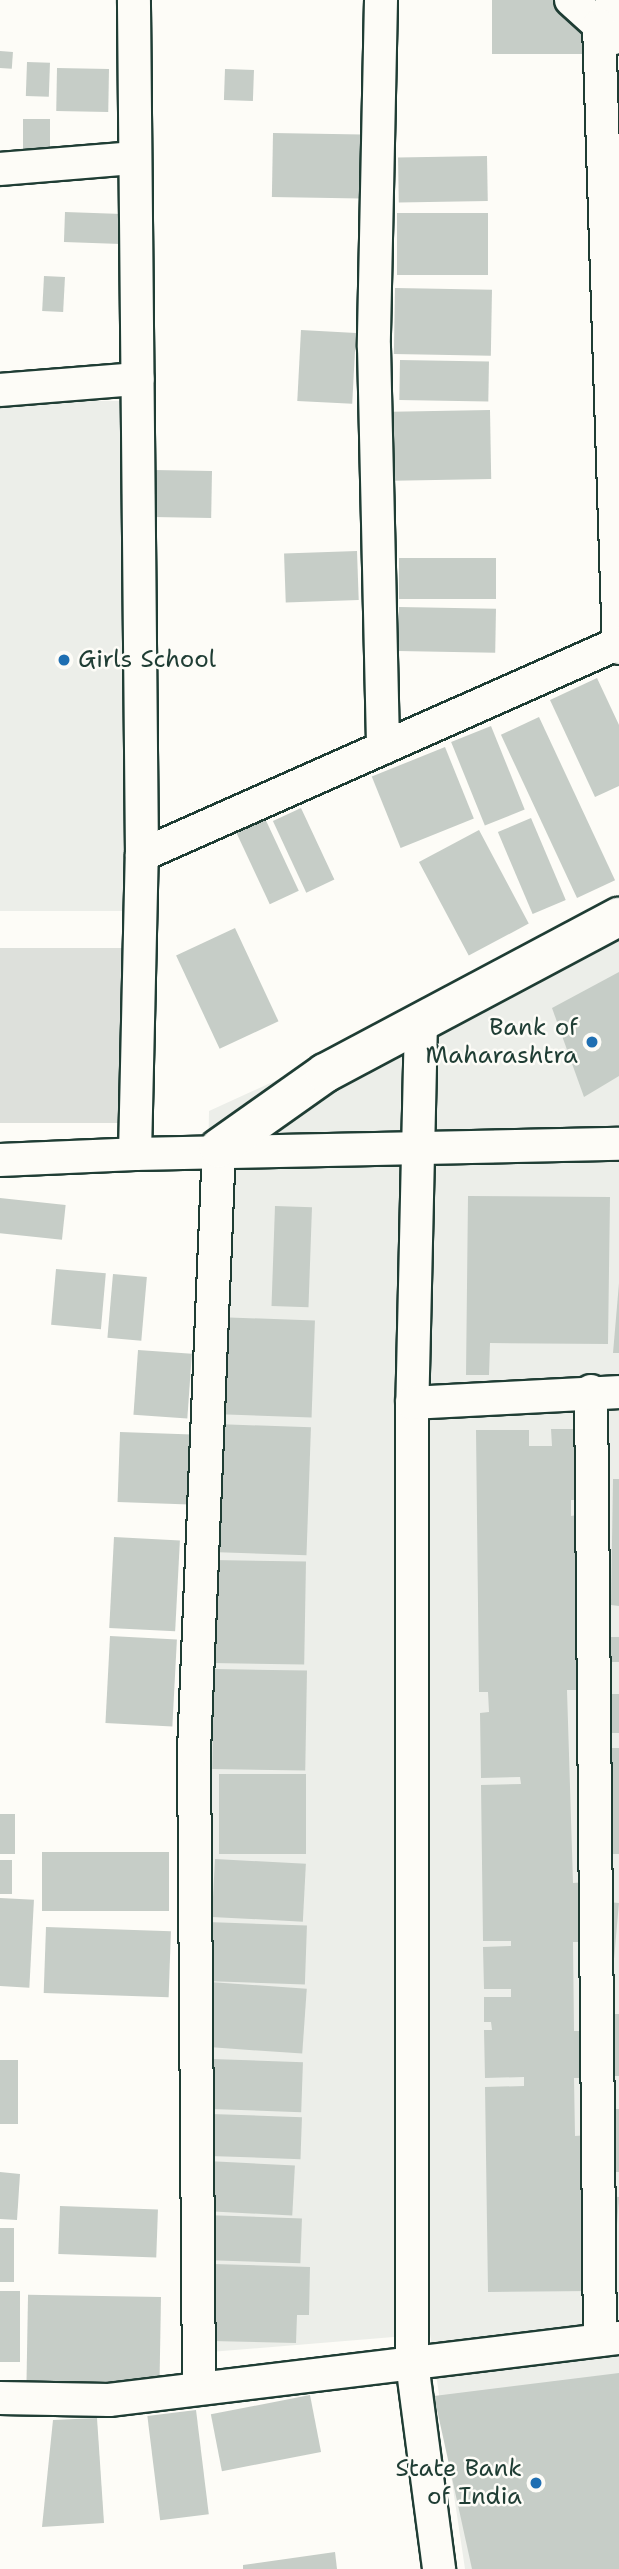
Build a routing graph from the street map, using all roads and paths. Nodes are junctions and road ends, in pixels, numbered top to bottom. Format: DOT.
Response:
graph roads {
  1 [pos="134,0"];
  2 [pos="381,0"];
  3 [pos="570,0"];
  4 [pos="611,23"];
  5 [pos="135,158"];
  6 [pos="0,169"];
  7 [pos="138,379"];
  8 [pos="0,390"];
  9 [pos="619,645"];
  10 [pos="383,748"];
  11 [pos="142,855"];
  12 [pos="619,917"];
  13 [pos="421,1021"];
  14 [pos="619,1144"];
  15 [pos="219,1148"];
  16 [pos="419,1148"];
  17 [pos="135,1154"];
  18 [pos="0,1160"];
  19 [pos="605,1392"];
  20 [pos="412,1403"];
  21 [pos="610,2339"];
  22 [pos="412,2363"];
  23 [pos="200,2387"];
  24 [pos="0,2398"];
  25 [pos="439,2569"];
  1 -- 5 [label="street"];
  2 -- 10 [label="street"];
  3 -- 4 [label="street"];
  4 -- 9 [label="street"];
  5 -- 6 [label="street"];
  5 -- 7 [label="street"];
  7 -- 8 [label="street"];
  7 -- 11 [label="street"];
  9 -- 10 [label="street"];
  10 -- 11 [label="street"];
  11 -- 17 [label="street"];
  12 -- 13 [label="main road"];
  13 -- 15 [label="main road"];
  13 -- 16 [label="street"];
  14 -- 16 [label="street"];
  15 -- 16 [label="street"];
  15 -- 17 [label="street"];
  15 -- 23 [label="street"];
  16 -- 20 [label="street"];
  17 -- 18 [label="street"];
  19 -- 20 [label="street"];
  19 -- 21 [label="street"];
  20 -- 22 [label="street"];
  21 -- 22 [label="street"];
  22 -- 23 [label="street"];
  22 -- 25 [label="street"];
  23 -- 24 [label="street"];
}
